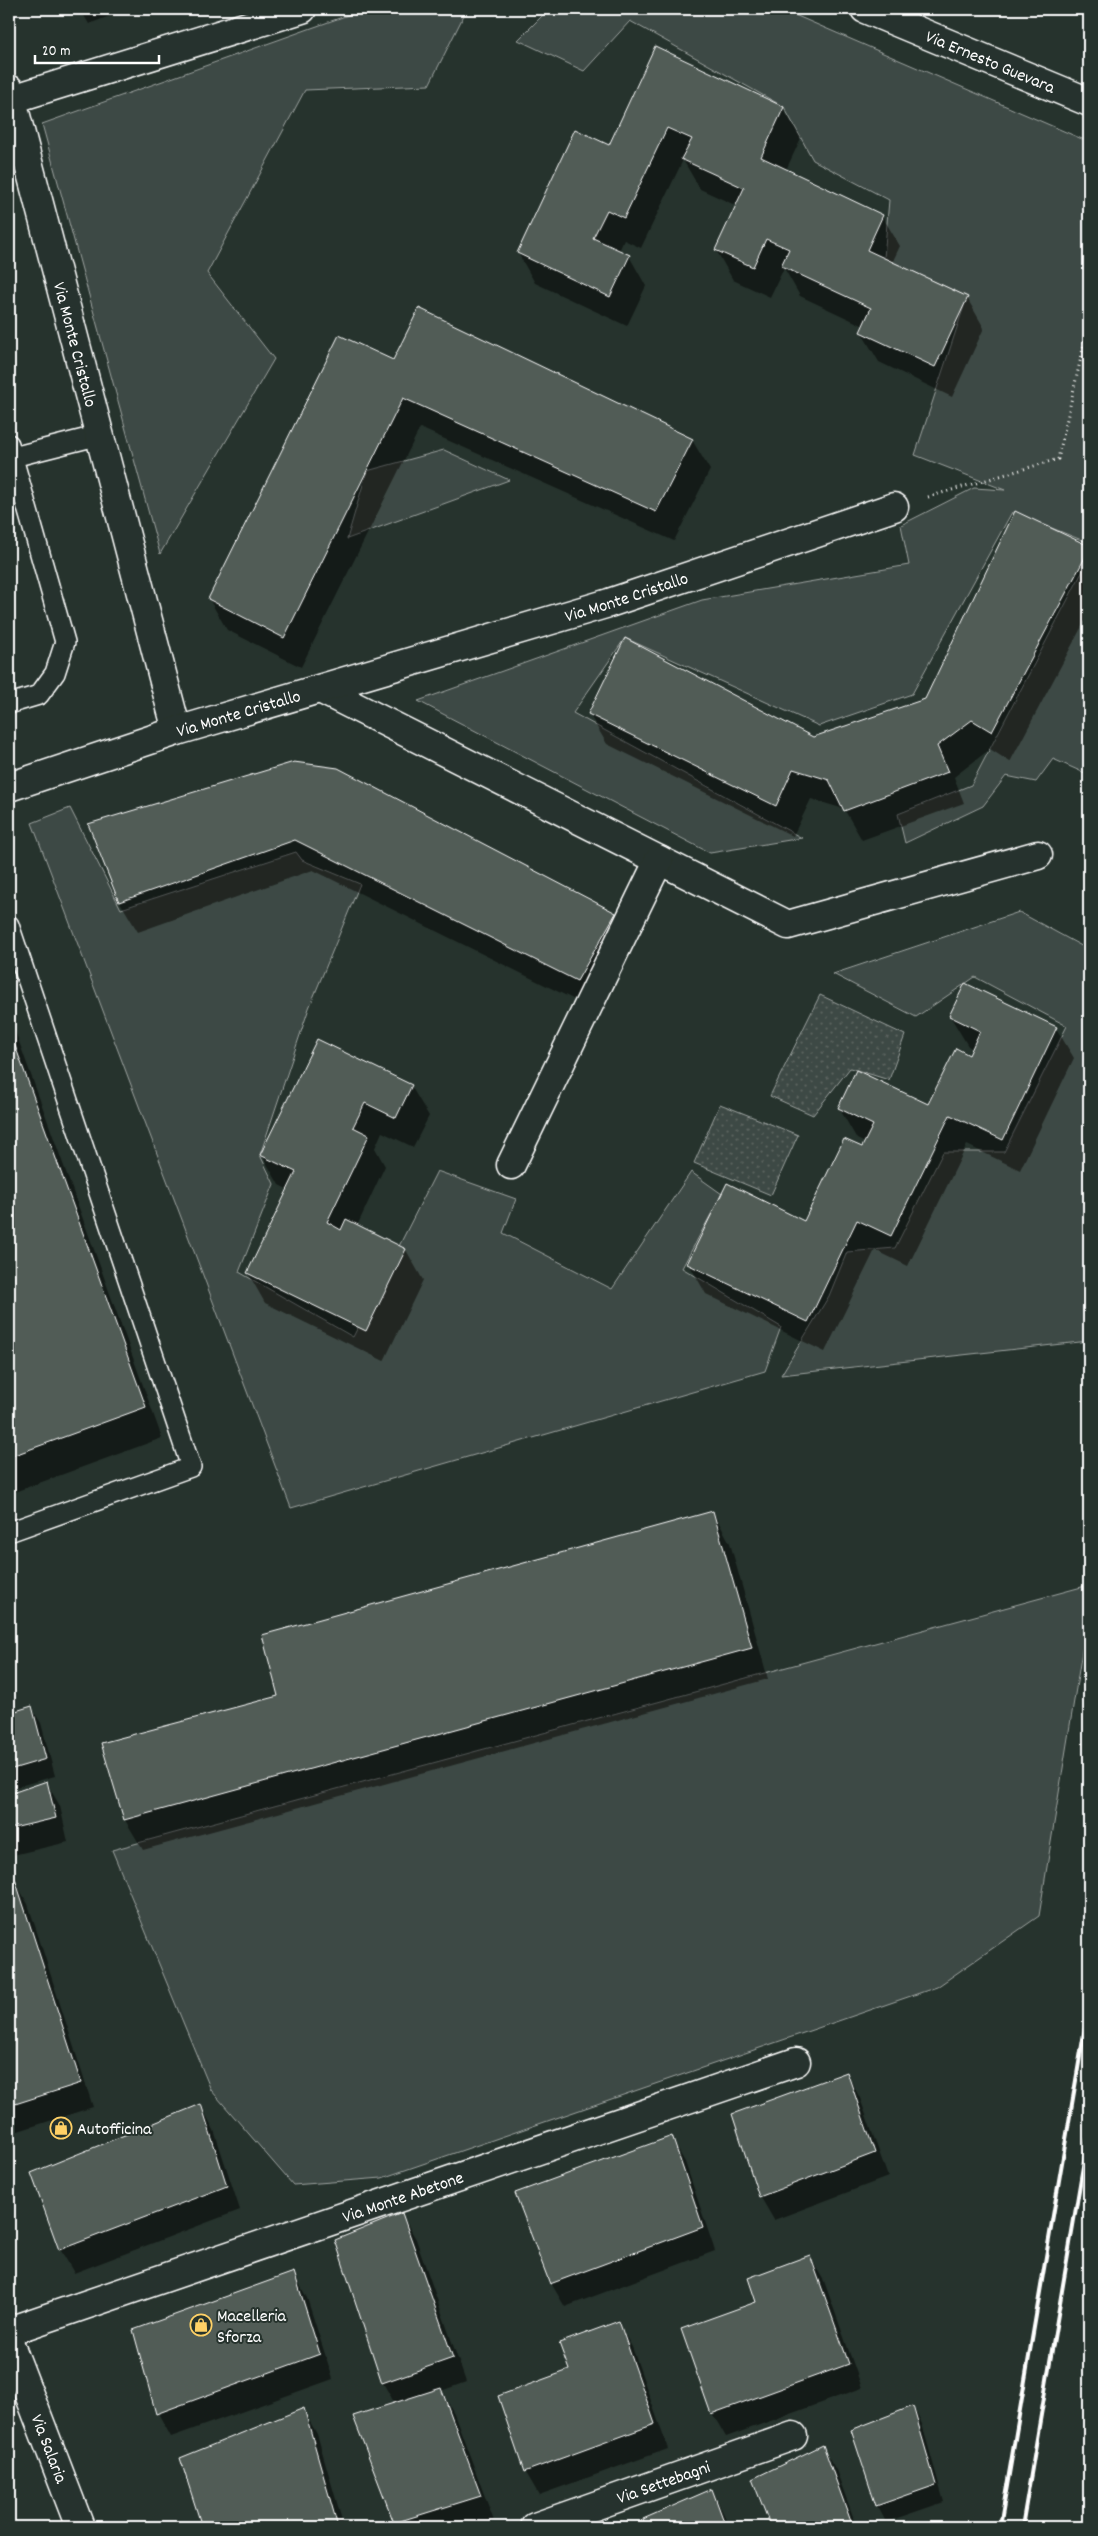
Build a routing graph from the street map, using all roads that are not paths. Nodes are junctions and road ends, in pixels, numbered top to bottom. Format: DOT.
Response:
graph roads {
  1 [pos="302,9"];
  2 [pos="865,9"];
  3 [pos="10,96"];
  4 [pos="1089,102"];
  5 [pos="100,436"];
  6 [pos="11,450"];
  7 [pos="894,507"];
  8 [pos="320,689"];
  9 [pos="9,704"];
  10 [pos="177,731"];
  11 [pos="9,785"];
  12 [pos="1038,855"];
  13 [pos="659,860"];
  14 [pos="9,925"];
  15 [pos="511,1165"];
  16 [pos="9,1532"];
  17 [pos="796,2062"];
  18 [pos="9,2331"];
  19 [pos="12,2358"];
  20 [pos="793,2436"];
  21 [pos="80,2527"];
  22 [pos="535,2527"];
  1 -- 3 [label="street"];
  2 -- 4 [label="street, Via Ernesto Guevara"];
  3 -- 5 [label="street, Via Monte Cristallo"];
  5 -- 6 [label="lane"];
  5 -- 10 [label="street, Via Monte Cristallo"];
  6 -- 9 [label="lane"];
  7 -- 8 [label="street, Via Monte Cristallo"];
  8 -- 10 [label="street, Via Monte Cristallo"];
  8 -- 13 [label="street"];
  10 -- 11 [label="street"];
  12 -- 13 [label="street"];
  13 -- 15 [label="street"];
  14 -- 16 [label="lane"];
  17 -- 18 [label="street, Via Monte Abetone"];
  19 -- 21 [label="street, Via Salaria"];
  20 -- 22 [label="street, Via Settebagni"];
}
